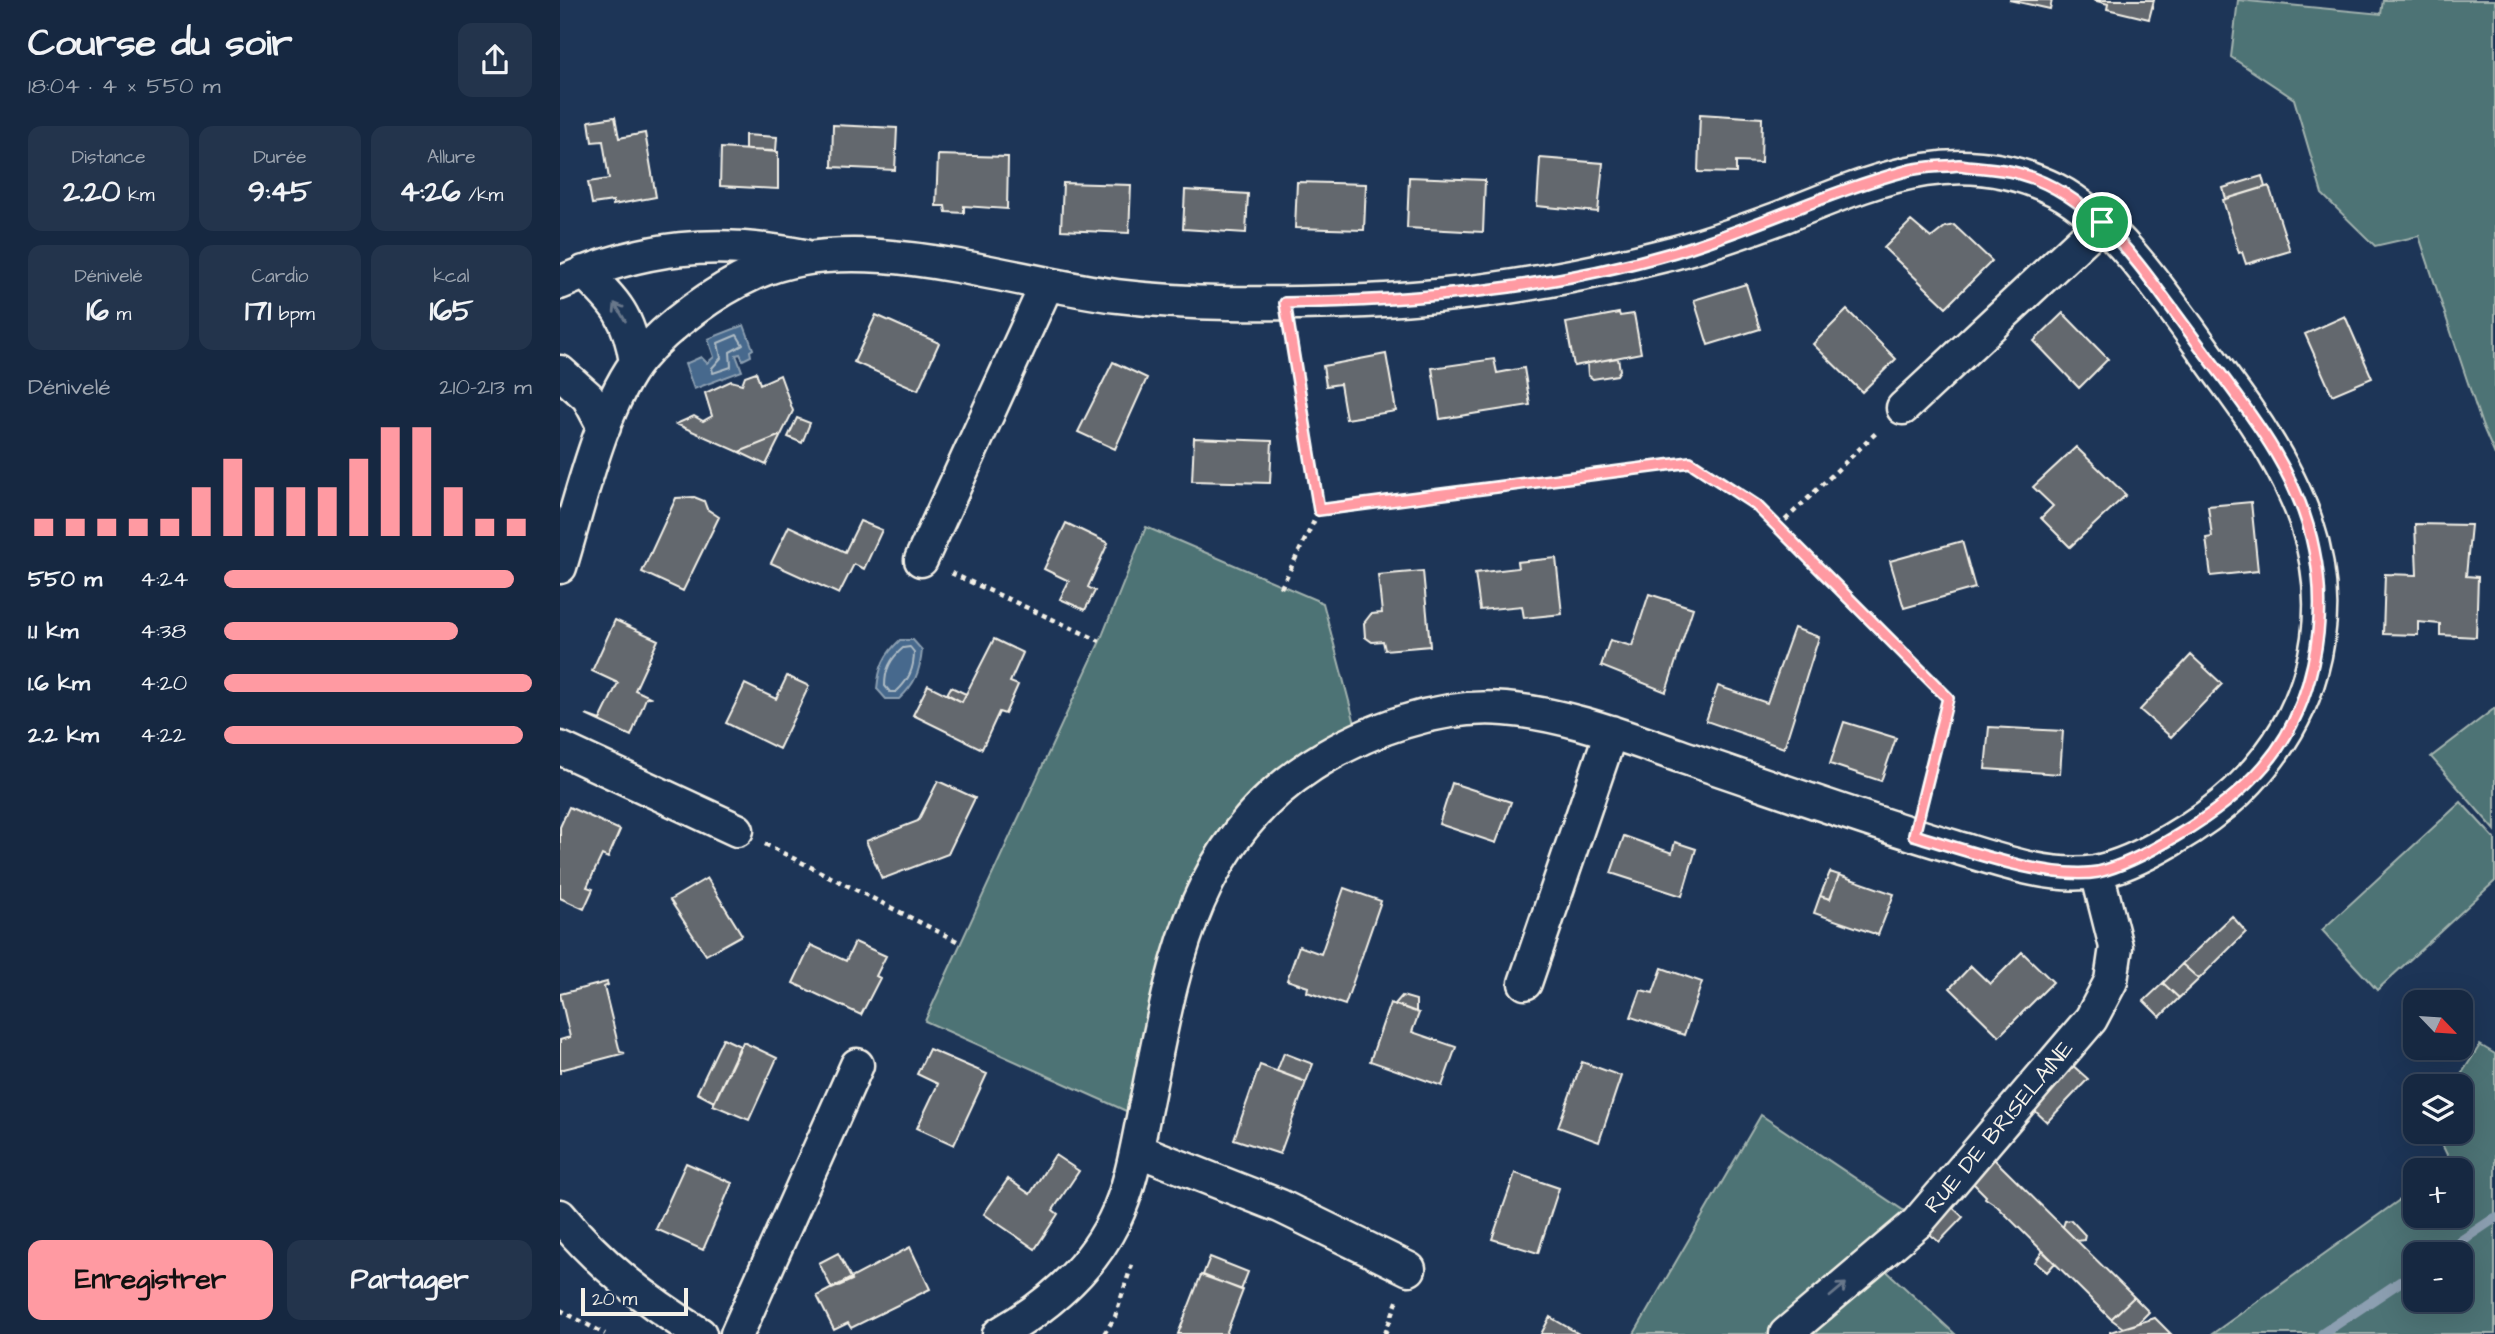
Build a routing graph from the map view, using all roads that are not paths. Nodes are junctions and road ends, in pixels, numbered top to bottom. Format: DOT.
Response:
graph roads {
  1 [pos="2102,222"];
  2 [pos="805,256"];
  3 [pos="572,277"];
  4 [pos="1046,284"];
  5 [pos="636,362"];
  6 [pos="560,372"];
  7 [pos="1903,408"];
  8 [pos="604,427"];
  9 [pos="921,560"];
  10 [pos="560,567"];
  11 [pos="1611,732"];
  12 [pos="560,748"];
  13 [pos="737,830"];
  14 [pos="2097,872"];
  15 [pos="1525,983"];
  16 [pos="857,1065"];
  17 [pos="1137,1150"];
  18 [pos="560,1216"];
  19 [pos="1409,1269"];
  20 [pos="700,1334"];
  21 [pos="737,1334"];
  22 [pos="999,1334"];
  23 [pos="1786,1334"];
  1 -- 4 [label="street"];
  1 -- 7 [label="street"];
  1 -- 14 [label="street"];
  2 -- 3 [label="street"];
  2 -- 4 [label="street"];
  2 -- 5 [label="street"];
  5 -- 3 [label="street, one-way"];
  4 -- 9 [label="street"];
  5 -- 8 [label="street"];
  6 -- 8 [label="street"];
  8 -- 10 [label="street"];
  11 -- 14 [label="street"];
  11 -- 15 [label="street"];
  11 -- 17 [label="street"];
  12 -- 13 [label="street"];
  23 -- 14 [label="street, RUE DE BRISELAINE, one-way"];
  16 -- 21 [label="street"];
  17 -- 19 [label="street"];
  17 -- 22 [label="street"];
  18 -- 20 [label="street"];
}
